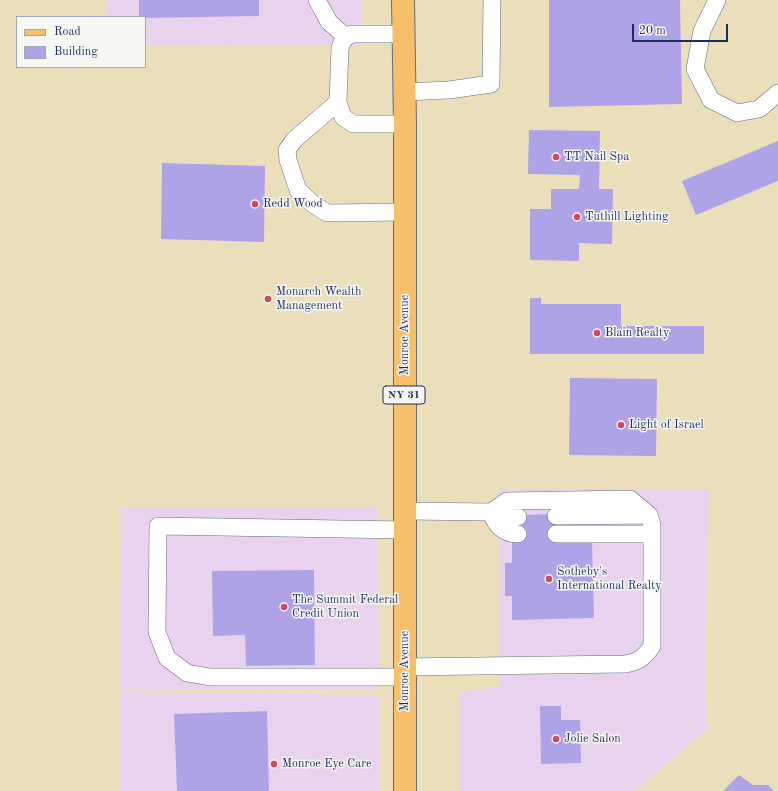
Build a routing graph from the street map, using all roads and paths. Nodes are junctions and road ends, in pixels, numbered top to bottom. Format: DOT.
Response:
graph roads {
  1 [pos="317,0"];
  2 [pos="403,0"];
  3 [pos="492,0"];
  4 [pos="717,0"];
  5 [pos="403,34"];
  6 [pos="346,37"];
  7 [pos="405,92"];
  8 [pos="778,93"];
  9 [pos="338,102"];
  10 [pos="405,124"];
  11 [pos="405,212"];
  12 [pos="491,512"];
  13 [pos="649,515"];
  14 [pos="556,516"];
  15 [pos="518,517"];
  16 [pos="404,521"];
  17 [pos="518,534"];
  18 [pos="556,534"];
  19 [pos="652,534"];
  20 [pos="405,672"];
  21 [pos="405,791"];
  1 -- 6 [label="lane"];
  2 -- 5 [label="main road, Monroe Avenue / NY 31"];
  3 -- 7 [label="lane"];
  4 -- 8 [label="lane"];
  5 -- 6 [label="lane"];
  5 -- 7 [label="main road, Monroe Avenue / NY 31"];
  6 -- 9 [label="lane"];
  7 -- 10 [label="main road, Monroe Avenue / NY 31"];
  9 -- 10 [label="lane"];
  9 -- 11 [label="lane"];
  10 -- 11 [label="main road, Monroe Avenue / NY 31"];
  11 -- 16 [label="main road, Monroe Avenue / NY 31"];
  12 -- 13 [label="lane"];
  12 -- 15 [label="lane"];
  12 -- 16 [label="lane"];
  12 -- 17 [label="lane"];
  13 -- 14 [label="lane"];
  13 -- 19 [label="lane"];
  16 -- 20 [label="main road, Monroe Avenue / NY 31"];
  16 -- 20 [label="lane"];
  18 -- 19 [label="lane"];
  19 -- 20 [label="lane"];
  20 -- 21 [label="main road, Monroe Avenue / NY 31"];
}
